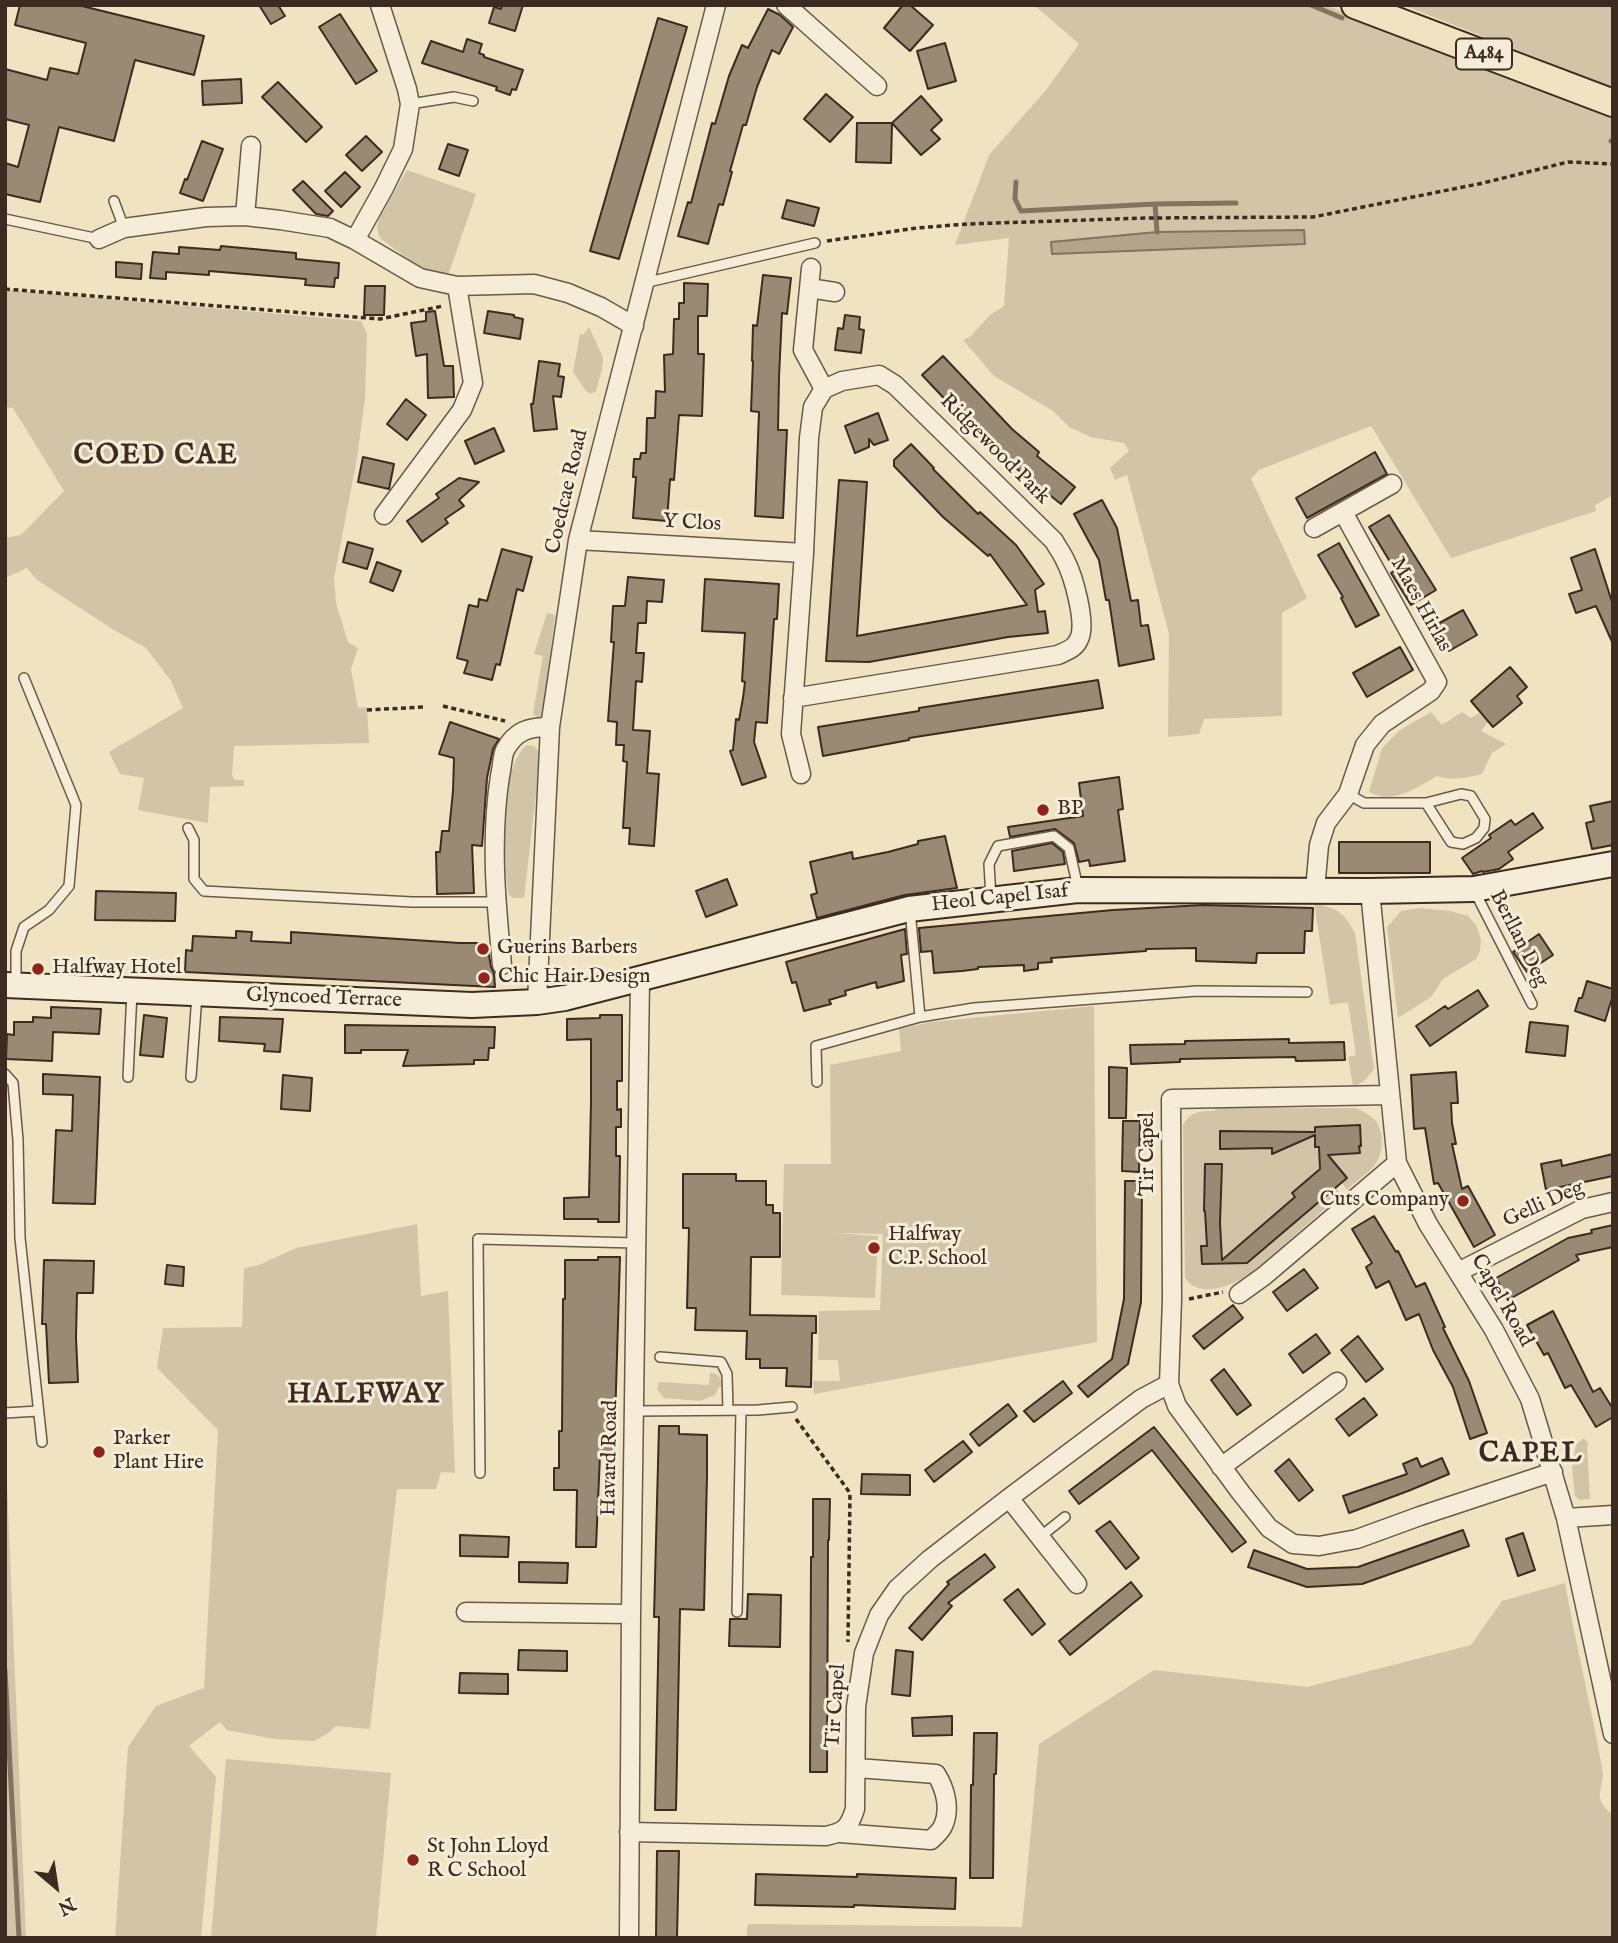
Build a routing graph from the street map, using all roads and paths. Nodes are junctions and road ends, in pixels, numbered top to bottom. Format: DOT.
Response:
graph roads {
  1 [pos="380,5"];
  2 [pos="716,5"];
  3 [pos="786,5"];
  4 [pos="1354,5"];
  5 [pos="877,86"];
  6 [pos="473,101"];
  7 [pos="1613,103"];
  8 [pos="410,104"];
  9 [pos="251,146"];
  10 [pos="1613,164"];
  11 [pos="114,201"];
  12 [pos="244,216"];
  13 [pos="5,219"];
  14 [pos="124,228"];
  15 [pos="99,239"];
  16 [pos="355,240"];
  17 [pos="815,243"];
  18 [pos="811,268"];
  19 [pos="644,283"];
  20 [pos="809,288"];
  21 [pos="5,289"];
  22 [pos="835,292"];
  23 [pos="458,294"];
  24 [pos="634,326"];
  25 [pos="824,389"];
  26 [pos="1392,484"];
  27 [pos="1343,512"];
  28 [pos="384,515"];
  29 [pos="1314,528"];
  30 [pos="578,540"];
  31 [pos="804,554"];
  32 [pos="24,678"];
  33 [pos="793,698"];
  34 [pos="443,706"];
  35 [pos="425,707"];
  36 [pos="367,710"];
  37 [pos="531,727"];
  38 [pos="550,727"];
  39 [pos="801,774"];
  40 [pos="1348,794"];
  41 [pos="1426,803"];
  42 [pos="188,828"];
  43 [pos="1613,864"];
  44 [pos="1474,889"];
  45 [pos="1078,890"];
  46 [pos="1315,890"];
  47 [pos="1370,891"];
  48 [pos="991,899"];
  49 [pos="504,903"];
  50 [pos="909,909"];
  51 [pos="502,965"];
  52 [pos="639,979"];
  53 [pos="11,985"];
  54 [pos="132,991"];
  55 [pos="1307,992"];
  56 [pos="197,994"];
  57 [pos="537,1002"];
  58 [pos="1532,1004"];
  59 [pos="920,1017"];
  60 [pos="5,1074"];
  61 [pos="128,1077"];
  62 [pos="191,1077"];
  63 [pos="817,1082"];
  64 [pos="1389,1095"];
  65 [pos="1397,1163"];
  66 [pos="1613,1202"];
  67 [pos="636,1243"];
  68 [pos="1458,1272"];
  69 [pos="1232,1293"];
  70 [pos="1172,1299"];
  71 [pos="660,1357"];
  72 [pos="1337,1382"];
  73 [pos="1169,1384"];
  74 [pos="727,1410"];
  75 [pos="741,1410"];
  76 [pos="38,1411"];
  77 [pos="634,1411"];
  78 [pos="793,1411"];
  79 [pos="5,1413"];
  80 [pos="42,1442"];
  81 [pos="1221,1467"];
  82 [pos="1553,1472"];
  83 [pos="480,1473"];
  84 [pos="1009,1498"];
  85 [pos="1613,1514"];
  86 [pos="1065,1517"];
  87 [pos="1566,1518"];
  88 [pos="1040,1537"];
  89 [pos="1077,1584"];
  90 [pos="466,1612"];
  91 [pos="737,1612"];
  92 [pos="631,1614"];
  93 [pos="848,1643"];
  94 [pos="1613,1734"];
  95 [pos="857,1768"];
  96 [pos="629,1832"];
  97 [pos="841,1833"];
  98 [pos="629,1938"];
  1 -- 8 [label="street"];
  2 -- 19 [label="street, Coedcae Road"];
  3 -- 5 [label="street"];
  4 -- 7 [label="main road, A484"];
  6 -- 8 [label="lane"];
  8 -- 16 [label="street"];
  9 -- 12 [label="street"];
  10 -- 17 [label="path"];
  11 -- 14 [label="lane"];
  12 -- 14 [label="street"];
  12 -- 16 [label="street"];
  13 -- 15 [label="lane"];
  14 -- 15 [label="street"];
  16 -- 23 [label="street"];
  17 -- 19 [label="lane"];
  18 -- 20 [label="street"];
  19 -- 24 [label="street, Coedcae Road"];
  20 -- 22 [label="street"];
  20 -- 25 [label="street"];
  21 -- 23 [label="path"];
  23 -- 24 [label="street"];
  23 -- 28 [label="street"];
  24 -- 30 [label="street, Coedcae Road"];
  25 -- 31 [label="street"];
  25 -- 33 [label="street, Ridgewood Park"];
  26 -- 27 [label="street"];
  27 -- 29 [label="street"];
  27 -- 40 [label="street, Maes Hirlas"];
  30 -- 31 [label="street, Y Clos"];
  30 -- 38 [label="street, Coedcae Road"];
  31 -- 33 [label="street"];
  32 -- 53 [label="lane"];
  33 -- 39 [label="street"];
  34 -- 37 [label="path"];
  35 -- 36 [label="path"];
  37 -- 38 [label="street"];
  37 -- 49 [label="street"];
  38 -- 57 [label="street, Coedcae Road"];
  40 -- 41 [label="lane"];
  40 -- 46 [label="street, Maes Hirlas"];
  41 -- 41 [label="lane"];
  42 -- 49 [label="lane"];
  43 -- 44 [label="street, Heol Capel Isaf"];
  44 -- 47 [label="street, Heol Capel Isaf"];
  44 -- 58 [label="lane, Berllan Deg"];
  45 -- 46 [label="street, Heol Capel Isaf"];
  45 -- 48 [label="street, Heol Capel Isaf"];
  45 -- 48 [label="lane"];
  46 -- 47 [label="street, Heol Capel Isaf"];
  47 -- 64 [label="street, Capel Road"];
  48 -- 50 [label="street, Heol Capel Isaf"];
  49 -- 51 [label="street"];
  50 -- 52 [label="street, Heol Capel Isaf"];
  50 -- 59 [label="lane"];
  52 -- 57 [label="street, Glyncoed Terrace"];
  52 -- 67 [label="street, Havard Road"];
  53 -- 54 [label="street, Glyncoed Terrace"];
  54 -- 56 [label="street, Glyncoed Terrace"];
  54 -- 61 [label="lane"];
  55 -- 59 [label="lane"];
  56 -- 57 [label="street, Glyncoed Terrace"];
  56 -- 62 [label="lane"];
  59 -- 63 [label="lane"];
  60 -- 76 [label="lane"];
  64 -- 65 [label="street, Capel Road"];
  64 -- 70 [label="street, Tir Capel"];
  65 -- 68 [label="street, Capel Road"];
  65 -- 69 [label="street"];
  66 -- 68 [label="street, Gelli Deg"];
  67 -- 77 [label="street, Havard Road"];
  67 -- 83 [label="lane"];
  68 -- 82 [label="street, Capel Road"];
  69 -- 70 [label="path"];
  70 -- 73 [label="street, Tir Capel"];
  71 -- 74 [label="lane"];
  72 -- 81 [label="street"];
  73 -- 81 [label="street, Tir Capel"];
  73 -- 84 [label="street, Tir Capel"];
  74 -- 75 [label="lane"];
  74 -- 77 [label="lane"];
  75 -- 78 [label="lane"];
  75 -- 91 [label="lane"];
  76 -- 79 [label="lane"];
  76 -- 80 [label="lane"];
  77 -- 92 [label="street, Havard Road"];
  78 -- 93 [label="path"];
  81 -- 82 [label="street, Tir Capel"];
  82 -- 87 [label="street, Capel Road"];
  84 -- 88 [label="street"];
  84 -- 95 [label="street, Tir Capel"];
  85 -- 87 [label="street"];
  86 -- 88 [label="lane"];
  87 -- 94 [label="street, Capel Road"];
  88 -- 89 [label="street"];
  90 -- 92 [label="street"];
  92 -- 96 [label="street, Havard Road"];
  95 -- 97 [label="street, Tir Capel"];
  95 -- 97 [label="street"];
  96 -- 97 [label="street"];
  96 -- 98 [label="street, Havard Road"];
}
